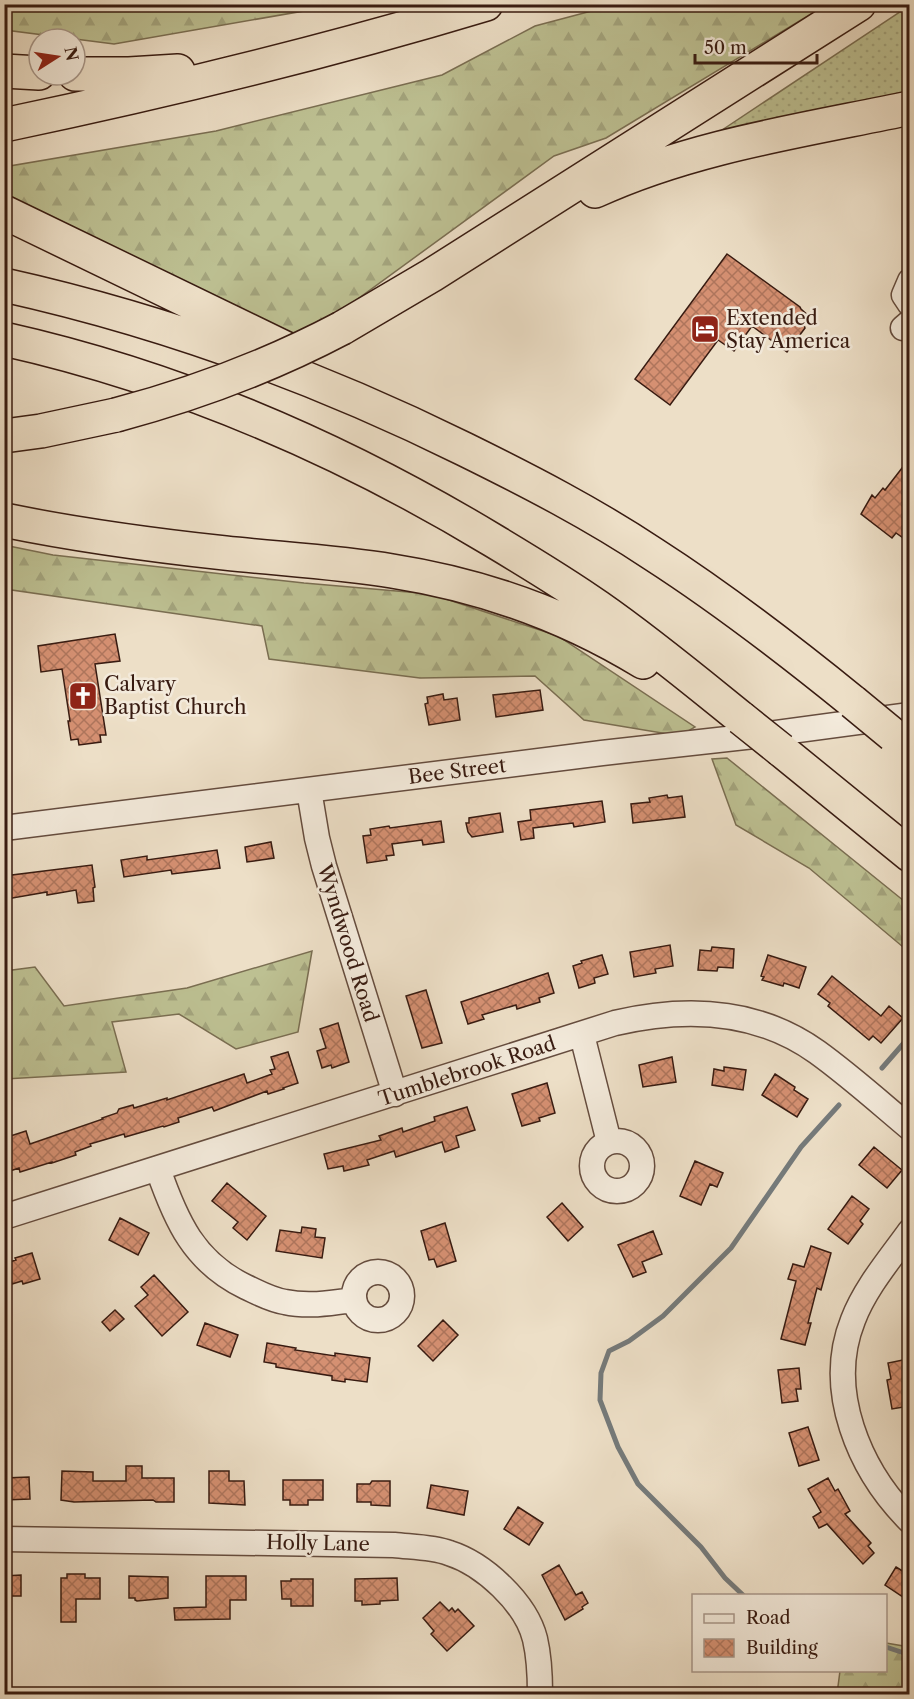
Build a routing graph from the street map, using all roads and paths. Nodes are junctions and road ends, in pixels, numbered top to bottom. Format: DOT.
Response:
graph roads {
  1 [pos="486,4"];
  2 [pos="859,4"];
  3 [pos="301,56"];
  4 [pos="4,72"];
  5 [pos="27,73"];
  6 [pos="87,74"];
  7 [pos="909,108"];
  8 [pos="4,125"];
  9 [pos="4,212"];
  10 [pos="493,237"];
  11 [pos="909,281"];
  12 [pos="4,285"];
  13 [pos="909,304"];
  14 [pos="4,339"];
  15 [pos="4,436"];
  16 [pos="488,461"];
  17 [pos="4,520"];
  18 [pos="703,687"];
  19 [pos="904,733"];
  20 [pos="309,790"];
  21 [pos="4,828"];
  22 [pos="909,855"];
  23 [pos="582,1035"];
  24 [pos="395,1094"];
  25 [pos="909,1128"];
  26 [pos="609,1142"];
  27 [pos="158,1169"];
  28 [pos="4,1217"];
  29 [pos="909,1231"];
  30 [pos="354,1300"];
  31 [pos="909,1521"];
  32 [pos="4,1539"];
  33 [pos="540,1695"];
  1 -- 3 [label="highway"];
  2 -- 10 [label="highway"];
  3 -- 6 [label="highway"];
  3 -- 8 [label="highway"];
  4 -- 5 [label="highway"];
  7 -- 10 [label="highway"];
  9 -- 16 [label="highway"];
  10 -- 15 [label="highway, bridge"];
  11 -- 13 [label="street"];
  12 -- 16 [label="highway"];
  14 -- 18 [label="highway"];
  16 -- 19 [label="highway, bridge"];
  17 -- 18 [label="highway"];
  18 -- 22 [label="highway, bridge"];
  19 -- 20 [label="street, Bee Street"];
  20 -- 21 [label="street, Bee Street"];
  20 -- 24 [label="street, Wyndwood Road"];
  23 -- 24 [label="street, Tumblebrook Road"];
  23 -- 25 [label="street, Tumblebrook Road"];
  23 -- 26 [label="street"];
  24 -- 27 [label="street, Tumblebrook Road"];
  27 -- 28 [label="street, Tumblebrook Road"];
  27 -- 30 [label="street"];
  29 -- 31 [label="street"];
  32 -- 33 [label="street, Holly Lane"];
}
